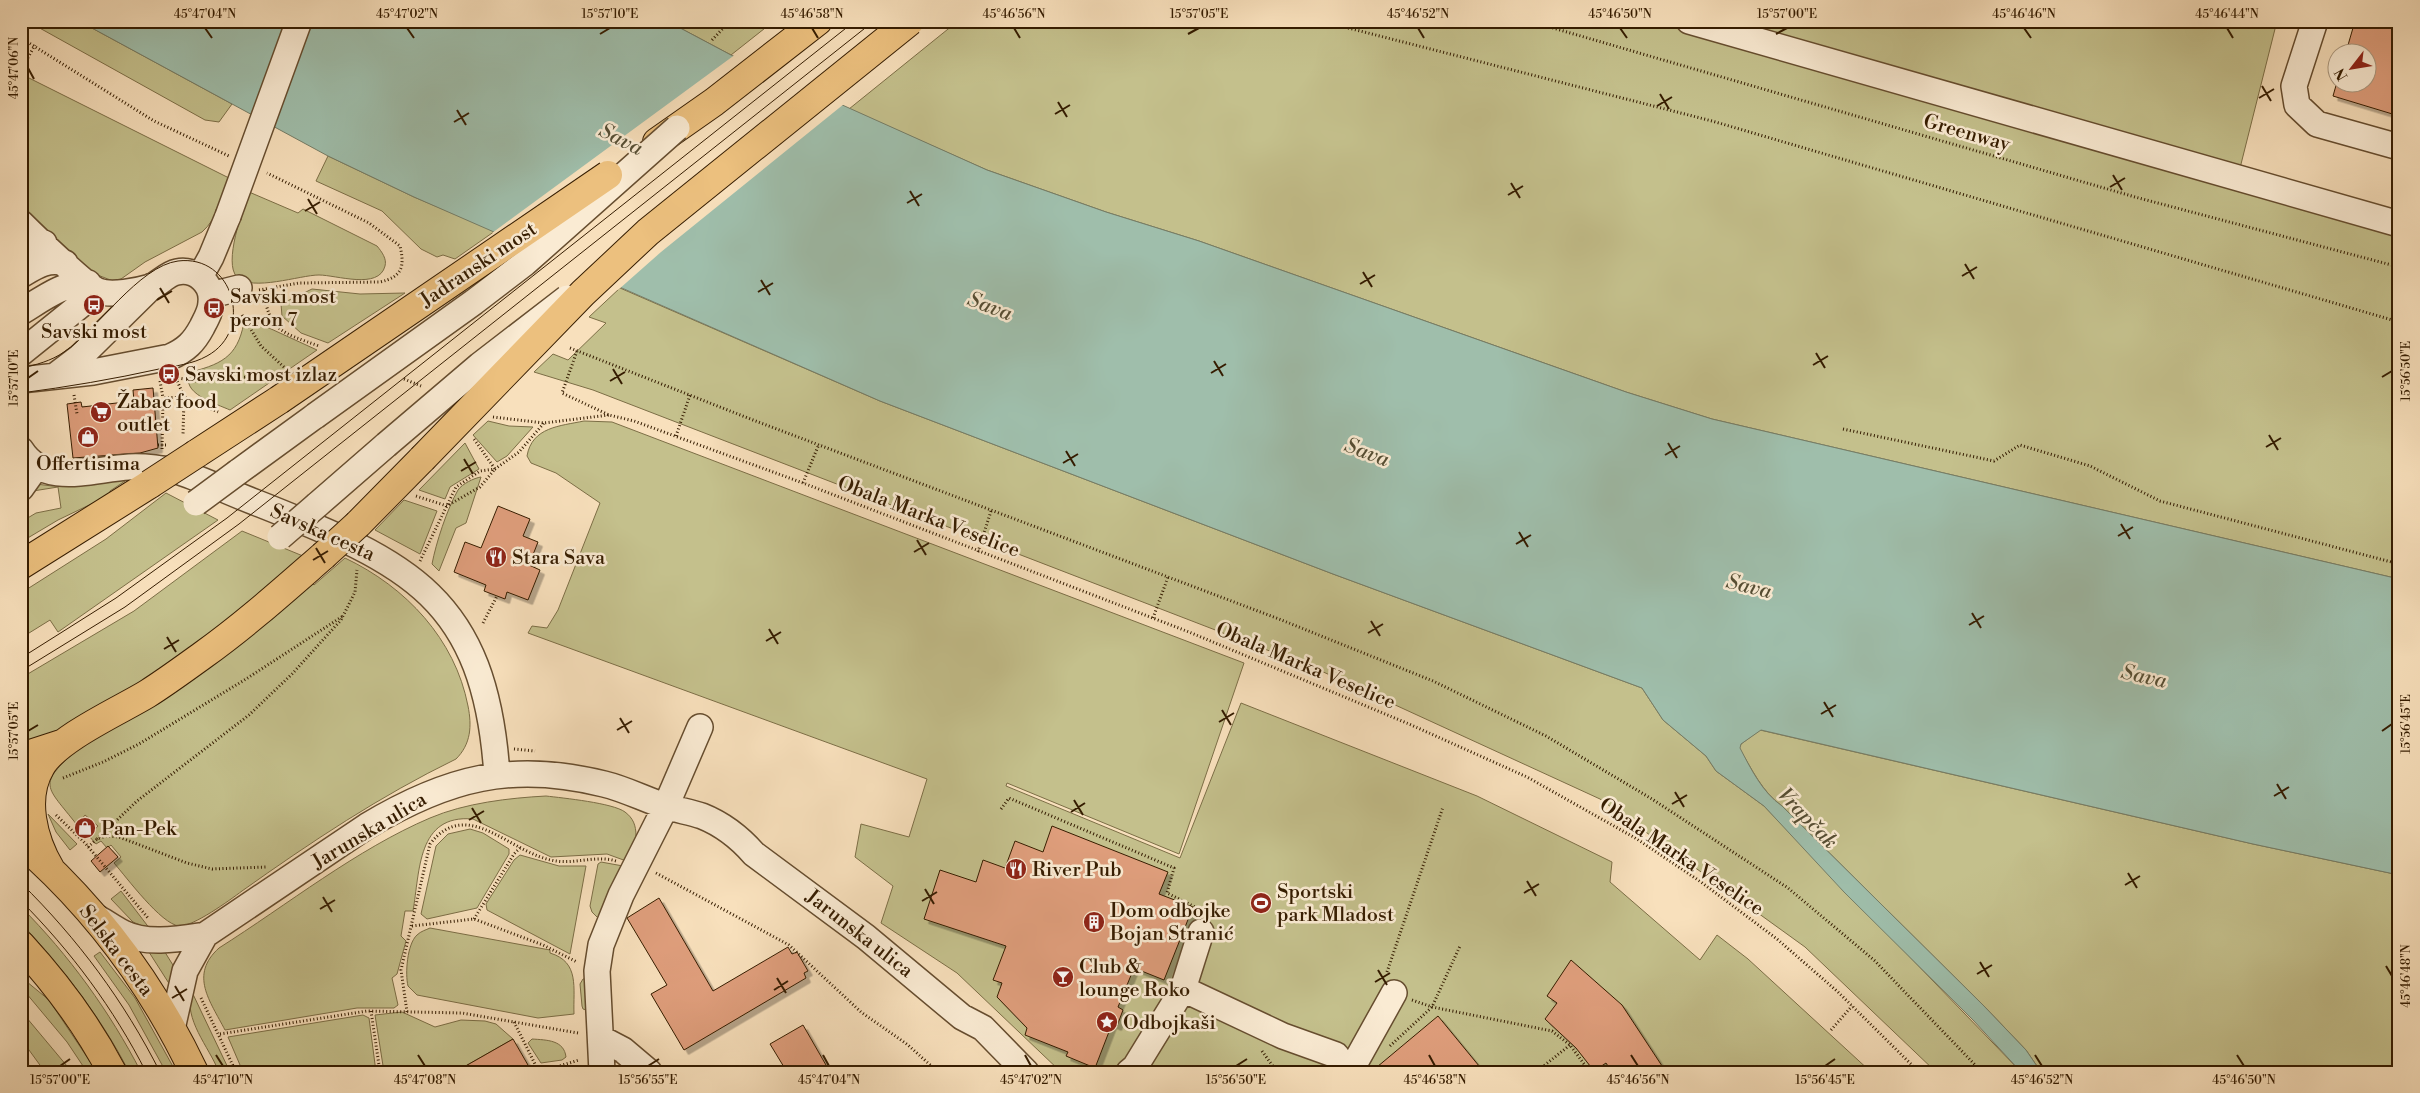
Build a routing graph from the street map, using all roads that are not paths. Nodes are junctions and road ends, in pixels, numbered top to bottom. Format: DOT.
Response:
graph roads {
  1 [pos="299,21"];
  2 [pos="818,21"];
  3 [pos="910,21"];
  4 [pos="1689,21"];
  5 [pos="2315,21"];
  6 [pos="677,128"];
  7 [pos="2399,147"];
  8 [pos="2399,224"];
  9 [pos="22,225"];
  10 [pos="44,243"];
  11 [pos="21,252"];
  12 [pos="613,264"];
  13 [pos="21,275"];
  14 [pos="208,276"];
  15 [pos="89,280"];
  16 [pos="152,286"];
  17 [pos="239,288"];
  18 [pos="21,294"];
  19 [pos="21,312"];
  20 [pos="21,333"];
  21 [pos="21,353"];
  22 [pos="55,376"];
  23 [pos="21,380"];
  24 [pos="29,458"];
  25 [pos="21,488"];
  26 [pos="196,503"];
  27 [pos="280,537"];
  28 [pos="21,565"];
  29 [pos="700,727"];
  30 [pos="69,740"];
  31 [pos="21,757"];
  32 [pos="497,775"];
  33 [pos="666,806"];
  34 [pos="21,842"];
  35 [pos="51,870"];
  36 [pos="94,915"];
  37 [pos="1201,932"];
  38 [pos="205,935"];
  39 [pos="21,945"];
  40 [pos="1183,989"];
  41 [pos="1394,993"];
  42 [pos="962,1017"];
  43 [pos="172,1029"];
  44 [pos="602,1039"];
  45 [pos="112,1072"];
  46 [pos="194,1072"];
  47 [pos="602,1072"];
  48 [pos="649,1072"];
  49 [pos="1012,1072"];
  50 [pos="1026,1072"];
  51 [pos="1129,1072"];
  52 [pos="1349,1072"];
  1 -- 14 [label="street, bridge"];
  2 -- 6 [label="main road, Jadranski most"];
  3 -- 12 [label="main road, bridge"];
  4 -- 8 [label="street"];
  5 -- 7 [label="street"];
  6 -- 26 [label="street, Jadranski most, bridge"];
  6 -- 28 [label="main road, Jadranski most, bridge"];
  9 -- 10 [label="street"];
  10 -- 11 [label="street"];
  10 -- 15 [label="street"];
  12 -- 27 [label="street, bridge"];
  12 -- 30 [label="main road, bridge"];
  13 -- 15 [label="street"];
  14 -- 16 [label="street"];
  14 -- 17 [label="street"];
  14 -- 22 [label="street"];
  15 -- 16 [label="street"];
  15 -- 18 [label="street"];
  15 -- 19 [label="street"];
  15 -- 20 [label="street"];
  15 -- 21 [label="street"];
  16 -- 22 [label="street"];
  22 -- 23 [label="street"];
  24 -- 25 [label="street"];
  24 -- 32 [label="street, Savska cesta"];
  29 -- 33 [label="street"];
  30 -- 31 [label="main road"];
  30 -- 35 [label="main road"];
  32 -- 33 [label="street, Jarunska ulica"];
  32 -- 38 [label="street, Jarunska ulica"];
  33 -- 42 [label="street, Jarunska ulica"];
  33 -- 44 [label="street"];
  34 -- 35 [label="main road, Selska cesta"];
  35 -- 36 [label="main road, Selska cesta"];
  36 -- 38 [label="street"];
  36 -- 43 [label="main road, Selska cesta"];
  37 -- 40 [label="street"];
  38 -- 43 [label="street"];
  39 -- 45 [label="main road"];
  40 -- 51 [label="street"];
  40 -- 52 [label="street"];
  41 -- 52 [label="street"];
  42 -- 49 [label="street, Jarunska ulica"];
  42 -- 50 [label="street, Jarunska ulica"];
  43 -- 46 [label="main road, Selska cesta"];
  44 -- 47 [label="street"];
  44 -- 48 [label="street"];
}
